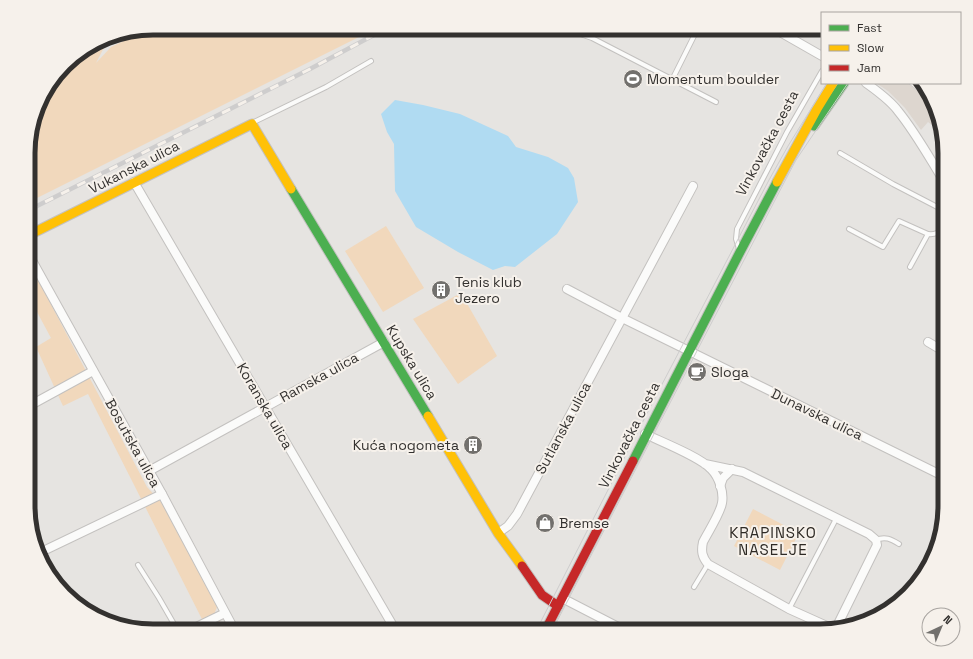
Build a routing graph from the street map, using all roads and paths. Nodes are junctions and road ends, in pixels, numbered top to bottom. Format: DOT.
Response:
graph roads {
  1 [pos="583,35"];
  2 [pos="694,35"];
  3 [pos="785,35"];
  4 [pos="821,55"];
  5 [pos="371,61"];
  6 [pos="821,74"];
  7 [pos="672,80"];
  8 [pos="832,84"];
  9 [pos="843,84"];
  10 [pos="867,84"];
  11 [pos="716,102"];
  12 [pos="252,124"];
  13 [pos="798,146"];
  14 [pos="840,153"];
  15 [pos="938,172"];
  16 [pos="134,182"];
  17 [pos="693,186"];
  18 [pos="938,207"];
  19 [pos="849,229"];
  20 [pos="35,232"];
  21 [pos="938,233"];
  22 [pos="928,234"];
  23 [pos="740,252"];
  24 [pos="35,266"];
  25 [pos="910,267"];
  26 [pos="567,289"];
  27 [pos="622,318"];
  28 [pos="384,342"];
  29 [pos="928,342"];
  30 [pos="938,348"];
  31 [pos="688,350"];
  32 [pos="93,371"];
  33 [pos="35,403"];
  34 [pos="266,407"];
  35 [pos="645,434"];
  36 [pos="705,464"];
  37 [pos="732,469"];
  38 [pos="149,471"];
  39 [pos="938,474"];
  40 [pos="720,486"];
  41 [pos="162,494"];
  42 [pos="836,518"];
  43 [pos="498,533"];
  44 [pos="876,540"];
  45 [pos="899,544"];
  46 [pos="44,551"];
  47 [pos="708,564"];
  48 [pos="138,565"];
  49 [pos="694,587"];
  50 [pos="560,602"];
  51 [pos="789,609"];
  52 [pos="225,612"];
  53 [pos="839,623"];
  54 [pos="174,624"];
  55 [pos="202,624"];
  56 [pos="231,624"];
  57 [pos="392,624"];
  58 [pos="548,624"];
  59 [pos="610,624"];
  60 [pos="818,624"];
  1 -- 7 [label="lane"];
  2 -- 7 [label="lane"];
  3 -- 4 [label="street"];
  5 -- 12 [label="lane"];
  6 -- 23 [label="lane, Vinkovačka cesta"];
  7 -- 11 [label="lane"];
  8 -- 13 [label="street, Vinkovačka cesta"];
  9 -- 13 [label="street, Vinkovačka cesta"];
  10 -- 15 [label="street"];
  12 -- 16 [label="street, Vukanska ulica"];
  12 -- 28 [label="street, Kupska ulica"];
  13 -- 23 [label="street, Vinkovačka cesta"];
  14 -- 18 [label="lane"];
  16 -- 20 [label="street, Vukanska ulica"];
  16 -- 34 [label="street, Koranska ulica"];
  17 -- 27 [label="street, Sutlanska ulica"];
  19 -- 22 [label="lane"];
  21 -- 22 [label="lane"];
  22 -- 25 [label="lane"];
  23 -- 31 [label="street, Vinkovačka cesta"];
  24 -- 32 [label="street, Bosutska ulica"];
  26 -- 27 [label="street"];
  27 -- 31 [label="street"];
  27 -- 43 [label="street, Sutlanska ulica"];
  28 -- 34 [label="street, Ramska ulica"];
  28 -- 43 [label="street, Kupska ulica"];
  29 -- 30 [label="street"];
  31 -- 35 [label="street, Vinkovačka cesta"];
  31 -- 39 [label="street, Dunavska ulica"];
  32 -- 33 [label="street"];
  32 -- 38 [label="street, Bosutska ulica"];
  34 -- 38 [label="street, Ramska ulica"];
  34 -- 57 [label="street, Koranska ulica"];
  35 -- 36 [label="street"];
  35 -- 50 [label="street, Vinkovačka cesta"];
  36 -- 37 [label="street"];
  36 -- 40 [label="street"];
  37 -- 40 [label="street"];
  37 -- 42 [label="street"];
  38 -- 41 [label="street, Bosutska ulica"];
  40 -- 47 [label="street"];
  41 -- 46 [label="street"];
  41 -- 52 [label="street, Bosutska ulica"];
  42 -- 44 [label="street"];
  42 -- 51 [label="lane"];
  43 -- 50 [label="street, Kupska ulica"];
  44 -- 45 [label="lane"];
  44 -- 53 [label="street"];
  47 -- 49 [label="lane"];
  47 -- 51 [label="street"];
  48 -- 54 [label="lane"];
  50 -- 58 [label="street, Vinkovačka cesta"];
  50 -- 59 [label="street"];
  51 -- 60 [label="street"];
  52 -- 55 [label="street"];
  52 -- 56 [label="street, Bosutska ulica"];
}
